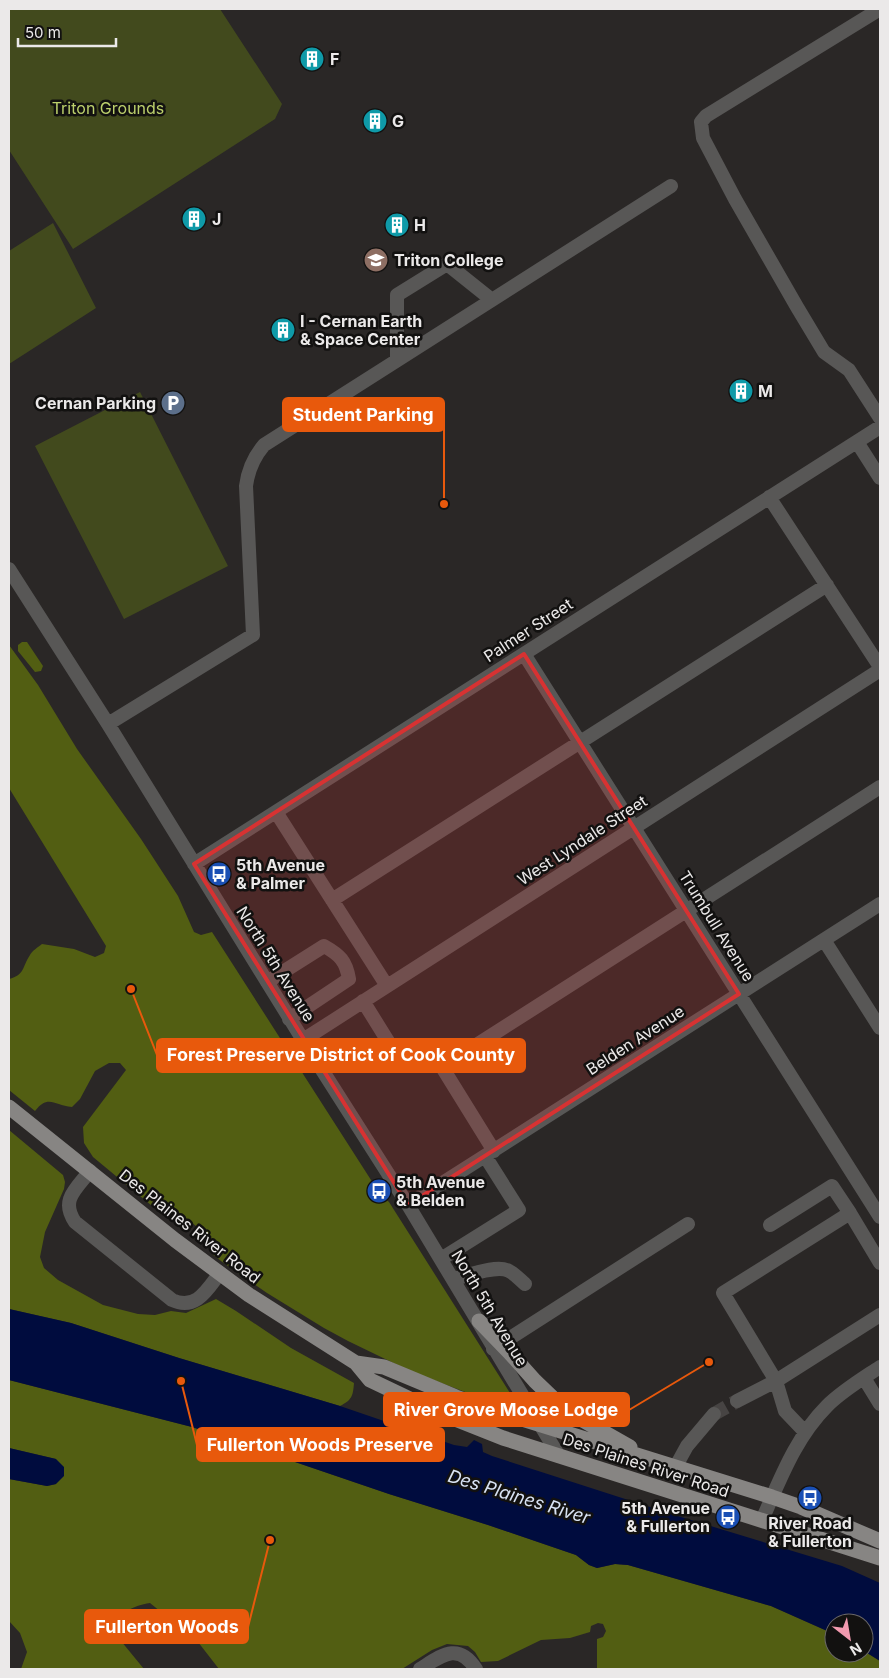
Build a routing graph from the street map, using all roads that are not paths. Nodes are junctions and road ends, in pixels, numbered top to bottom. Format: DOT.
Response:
graph roads {
  1 [pos="880,9"];
  2 [pos="671,186"];
  3 [pos="492,300"];
  4 [pos="397,360"];
  5 [pos="880,418"];
  6 [pos="880,427"];
  7 [pos="857,442"];
  8 [pos="880,478"];
  9 [pos="770,497"];
  10 [pos="9,569"];
  11 [pos="826,585"];
  12 [pos="524,654"];
  13 [pos="880,668"];
  14 [pos="108,724"];
  15 [pos="580,742"];
  16 [pos="880,787"];
  17 [pos="276,812"];
  18 [pos="634,828"];
  19 [pos="194,864"];
  20 [pos="332,900"];
  21 [pos="880,904"];
  22 [pos="686,911"];
  23 [pos="824,940"];
  24 [pos="267,982"];
  25 [pos="387,986"];
  26 [pos="739,994"];
  27 [pos="363,1001"];
  28 [pos="290,1019"];
  29 [pos="880,1028"];
  30 [pos="303,1040"];
  31 [pos="399,1059"];
  32 [pos="9,1107"];
  33 [pos="489,1153"];
  34 [pos="90,1171"];
  35 [pos="408,1205"];
  36 [pos="850,1213"];
  37 [pos="880,1217"];
  38 [pos="688,1224"];
  39 [pos="770,1225"];
  40 [pos="441,1258"];
  41 [pos="880,1263"];
  42 [pos="220,1273"];
  43 [pos="453,1279"];
  44 [pos="526,1284"];
  45 [pos="880,1315"];
  46 [pos="479,1321"];
  47 [pos="498,1347"];
  48 [pos="356,1363"];
  49 [pos="880,1367"];
  50 [pos="864,1378"];
  51 [pos="776,1381"];
  52 [pos="737,1400"];
  53 [pos="880,1404"];
  54 [pos="714,1414"];
  55 [pos="540,1425"];
  56 [pos="805,1432"];
  57 [pos="559,1456"];
  58 [pos="653,1460"];
  59 [pos="676,1466"];
  60 [pos="772,1497"];
  61 [pos="762,1520"];
  62 [pos="880,1541"];
  63 [pos="880,1558"];
  64 [pos="420,1669"];
  65 [pos="476,1669"];
  1 -- 5 [label="street"];
  2 -- 3 [label="street"];
  3 -- 4 [label="street"];
  3 -- 4 [label="street"];
  4 -- 14 [label="street"];
  6 -- 7 [label="street, Palmer Street"];
  7 -- 8 [label="street"];
  7 -- 9 [label="street, Palmer Street"];
  9 -- 11 [label="street"];
  9 -- 12 [label="street, Palmer Street"];
  10 -- 14 [label="street, North 5th Avenue"];
  11 -- 13 [label="street"];
  11 -- 15 [label="street"];
  12 -- 15 [label="street, Trumbull Avenue"];
  12 -- 17 [label="street, Palmer Street"];
  13 -- 18 [label="street, West Lyndale Street"];
  14 -- 19 [label="street, North 5th Avenue"];
  15 -- 18 [label="street, Trumbull Avenue"];
  15 -- 20 [label="street"];
  16 -- 22 [label="street"];
  17 -- 19 [label="street, Palmer Street"];
  17 -- 20 [label="street"];
  18 -- 22 [label="street, Trumbull Avenue"];
  18 -- 25 [label="street, West Lyndale Street"];
  19 -- 24 [label="street, North 5th Avenue"];
  20 -- 25 [label="street"];
  21 -- 23 [label="street, Belden Avenue"];
  22 -- 26 [label="street, Trumbull Avenue"];
  22 -- 33 [label="street"];
  23 -- 26 [label="street, Belden Avenue"];
  23 -- 29 [label="street"];
  24 -- 28 [label="street, North 5th Avenue"];
  24 -- 28 [label="street"];
  25 -- 27 [label="street, West Lyndale Street"];
  26 -- 33 [label="street, Belden Avenue"];
  26 -- 37 [label="street, Trumbull Avenue"];
  27 -- 30 [label="street, West Lyndale Street"];
  27 -- 31 [label="street"];
  28 -- 30 [label="street, North 5th Avenue"];
  30 -- 35 [label="street, North 5th Avenue"];
  32 -- 34 [label="main road, Des Plaines River Road"];
  33 -- 35 [label="street, Belden Avenue"];
  33 -- 40 [label="street"];
  34 -- 42 [label="main road, Des Plaines River Road"];
  34 -- 42 [label="street"];
  35 -- 40 [label="street, North 5th Avenue"];
  36 -- 39 [label="street"];
  36 -- 41 [label="street"];
  36 -- 51 [label="street"];
  38 -- 47 [label="street"];
  40 -- 43 [label="street, North 5th Avenue"];
  42 -- 48 [label="main road, Des Plaines River Road"];
  43 -- 44 [label="street"];
  43 -- 46 [label="street, North 5th Avenue"];
  45 -- 51 [label="street"];
  46 -- 47 [label="main road"];
  47 -- 55 [label="street, North 5th Avenue"];
  47 -- 58 [label="main road"];
  48 -- 55 [label="main road, Des Plaines River Road"];
  48 -- 57 [label="main road, Des Plaines River Road"];
  49 -- 50 [label="street"];
  50 -- 53 [label="street"];
  50 -- 56 [label="street"];
  51 -- 52 [label="street"];
  51 -- 56 [label="street"];
  54 -- 59 [label="street"];
  55 -- 57 [label="street, North 5th Avenue"];
  55 -- 58 [label="main road, Des Plaines River Road"];
  56 -- 60 [label="street"];
  57 -- 61 [label="main road, Des Plaines River Road"];
  58 -- 59 [label="main road, Des Plaines River Road"];
  59 -- 60 [label="main road, Des Plaines River Road"];
  60 -- 61 [label="street"];
  60 -- 62 [label="main road, Des Plaines River Road"];
  61 -- 63 [label="main road, Des Plaines River Road"];
  64 -- 65 [label="street"];
}
